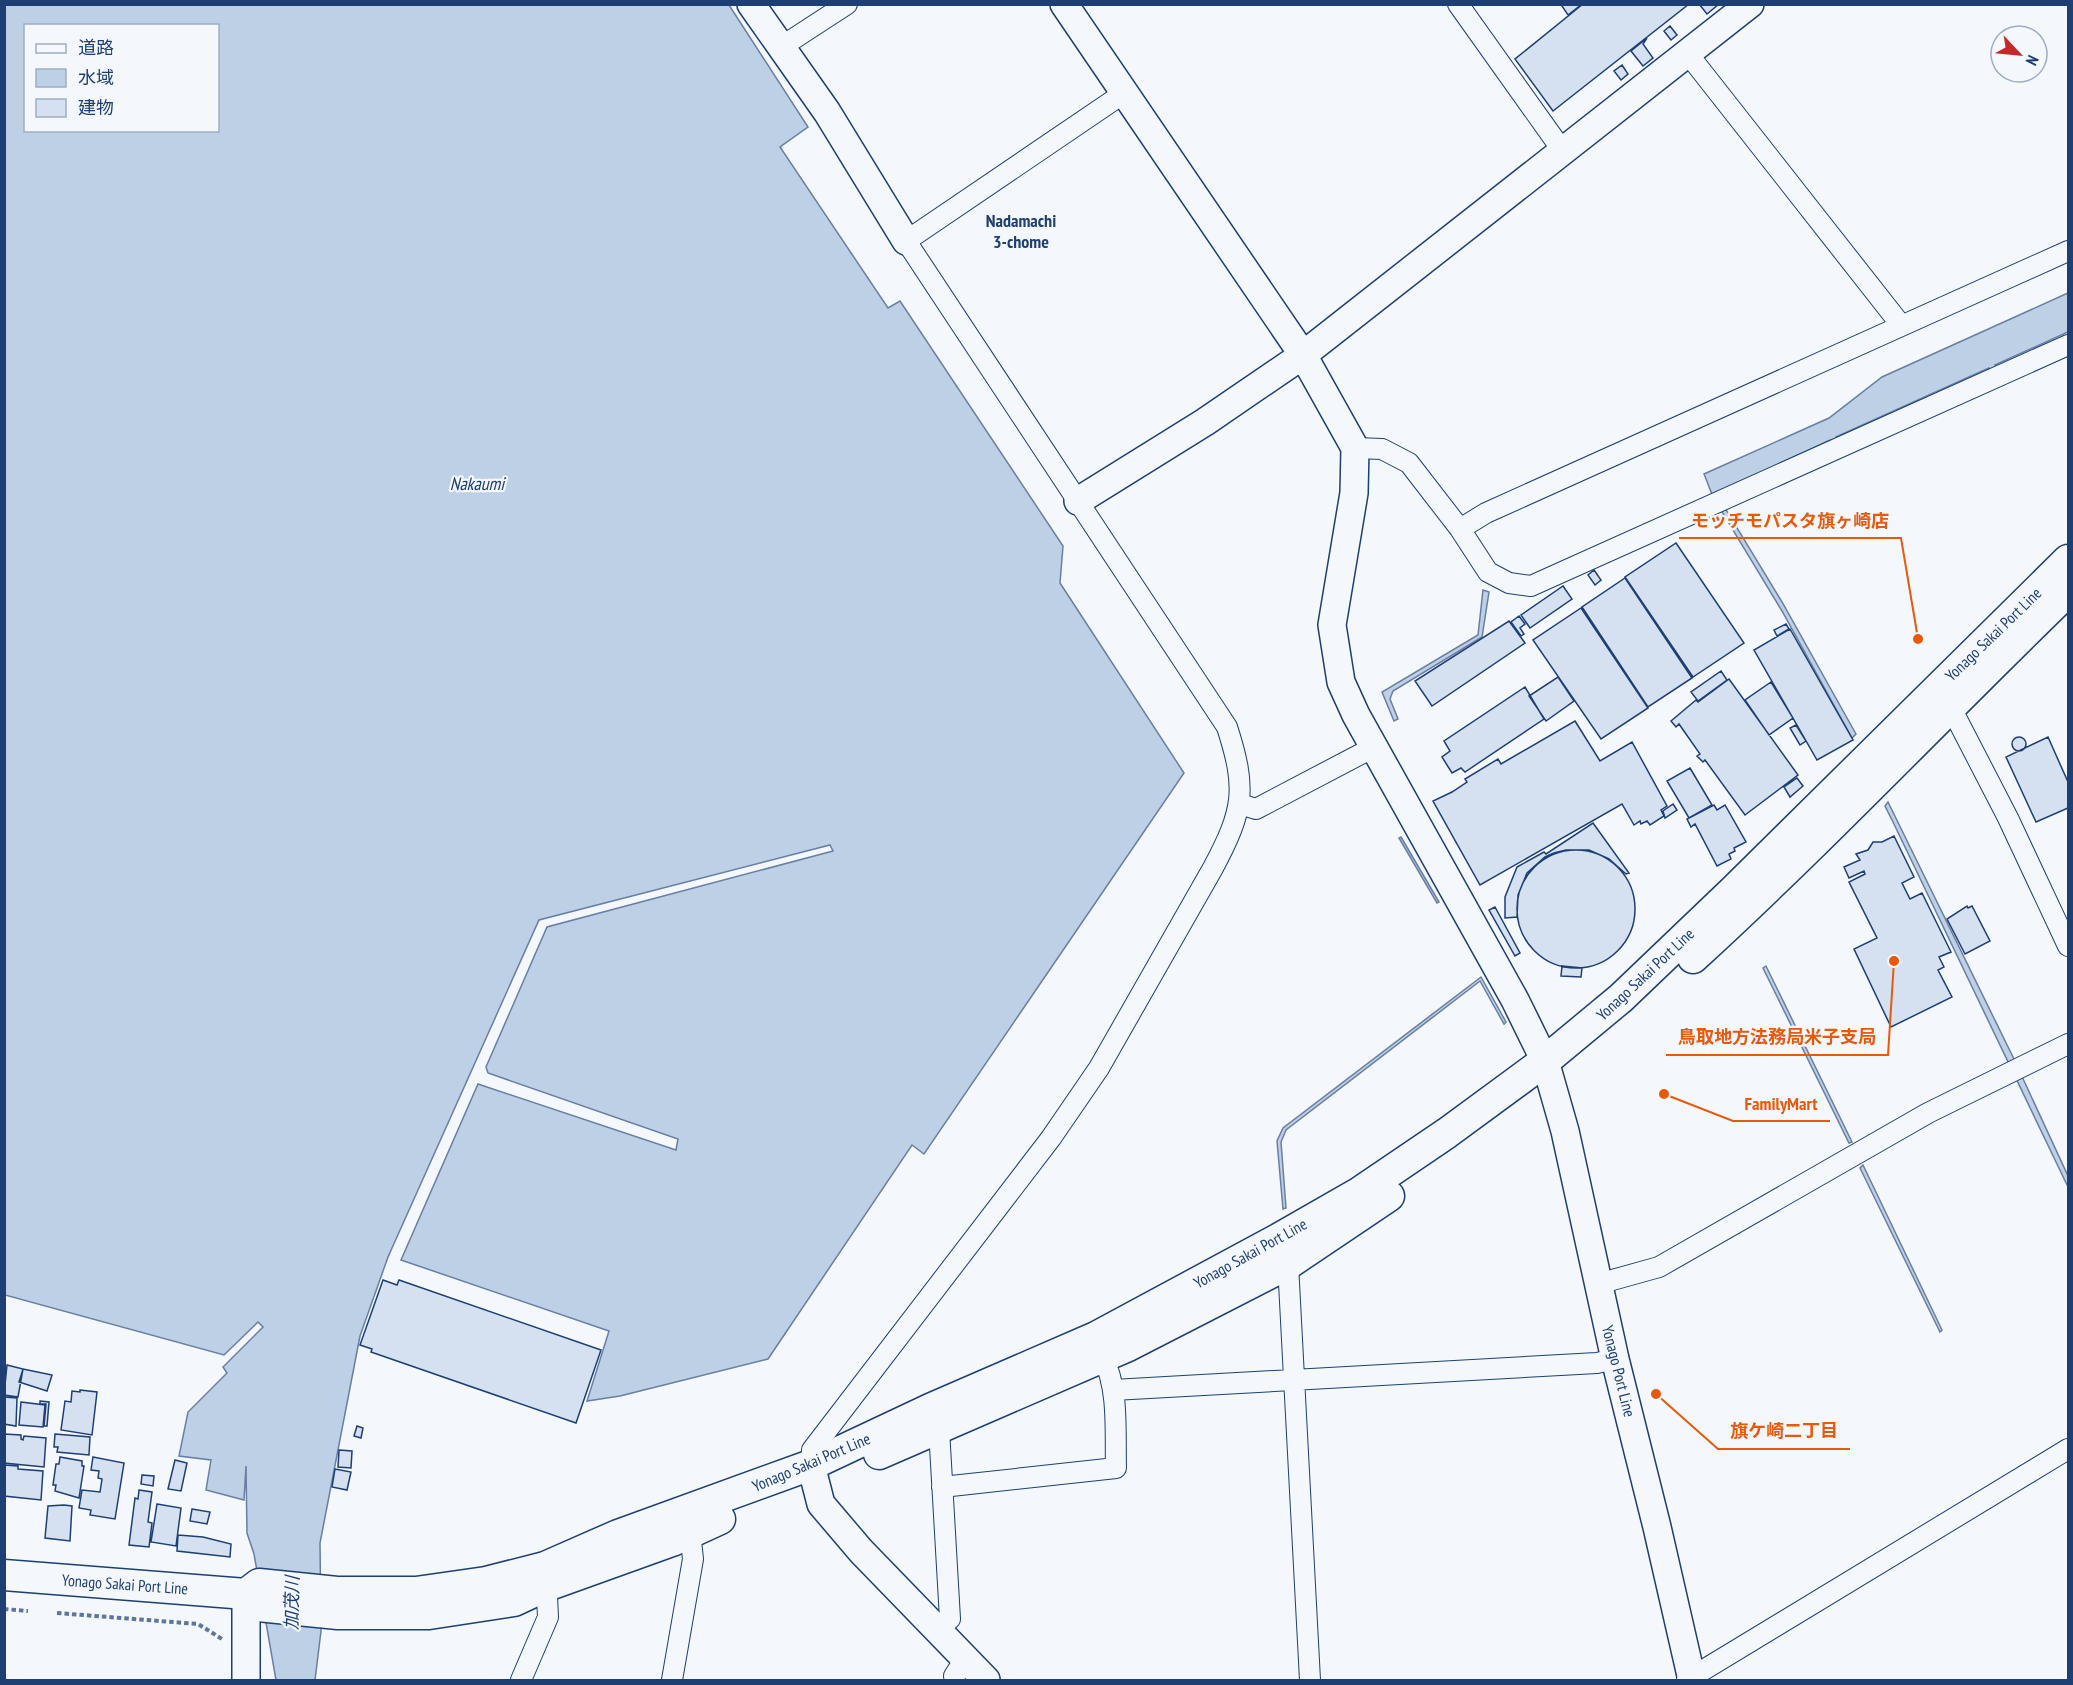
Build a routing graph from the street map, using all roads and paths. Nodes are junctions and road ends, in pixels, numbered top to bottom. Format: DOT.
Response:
graph roads {
  1 [pos="751,4"];
  2 [pos="847,4"];
  3 [pos="1064,4"];
  4 [pos="1458,4"];
  5 [pos="1750,4"];
  6 [pos="781,47"];
  7 [pos="1688,54"];
  8 [pos="1124,93"];
  9 [pos="1562,150"];
  10 [pos="906,241"];
  11 [pos="2068,251"];
  12 [pos="1901,325"];
  13 [pos="2068,345"];
  14 [pos="1302,355"];
  15 [pos="1355,448"];
  16 [pos="1078,501"];
  17 [pos="1460,529"];
  18 [pos="2068,560"];
  19 [pos="2068,591"];
  20 [pos="1945,696"];
  21 [pos="1374,747"];
  22 [pos="1240,804"];
  23 [pos="2068,946"];
  24 [pos="2068,1044"];
  25 [pos="1549,1071"];
  26 [pos="1288,1264"];
  27 [pos="1598,1284"];
  28 [pos="1103,1357"];
  29 [pos="1615,1359"];
  30 [pos="1294,1380"];
  31 [pos="1113,1390"];
  32 [pos="939,1429"];
  33 [pos="2068,1449"];
  34 [pos="813,1473"];
  35 [pos="942,1487"];
  36 [pos="689,1521"];
  37 [pos="4,1575"];
  38 [pos="546,1577"];
  39 [pos="254,1595"];
  40 [pos="4,1609"];
  41 [pos="28,1611"];
  42 [pos="57,1613"];
  43 [pos="938,1630"];
  44 [pos="226,1644"];
  45 [pos="960,1670"];
  46 [pos="246,1680"];
  47 [pos="521,1680"];
  48 [pos="672,1680"];
  49 [pos="986,1680"];
  50 [pos="1310,1680"];
  51 [pos="1690,1680"];
  1 -- 6 [label="street"];
  2 -- 6 [label="street"];
  3 -- 8 [label="street"];
  4 -- 9 [label="street"];
  5 -- 7 [label="street"];
  6 -- 10 [label="street"];
  7 -- 9 [label="street"];
  7 -- 12 [label="street"];
  8 -- 10 [label="street"];
  8 -- 14 [label="street"];
  9 -- 14 [label="street"];
  10 -- 16 [label="street"];
  11 -- 12 [label="street"];
  12 -- 17 [label="street"];
  13 -- 17 [label="street"];
  14 -- 15 [label="street"];
  14 -- 16 [label="street"];
  15 -- 17 [label="street"];
  15 -- 21 [label="street, Yonago Port Line"];
  16 -- 22 [label="street"];
  18 -- 20 [label="main road, Yonago Sakai Port Line"];
  19 -- 20 [label="main road, Yonago Sakai Port Line"];
  20 -- 23 [label="street"];
  20 -- 25 [label="main road, Yonago Sakai Port Line"];
  21 -- 22 [label="street"];
  21 -- 25 [label="street, Yonago Port Line"];
  22 -- 34 [label="street"];
  24 -- 27 [label="street"];
  25 -- 26 [label="main road, Yonago Sakai Port Line"];
  25 -- 27 [label="street, Yonago Port Line"];
  25 -- 34 [label="main road, Yonago Sakai Port Line"];
  26 -- 28 [label="main road, Yonago Sakai Port Line"];
  26 -- 30 [label="street"];
  27 -- 29 [label="street, Yonago Port Line"];
  28 -- 31 [label="street"];
  28 -- 32 [label="main road, Yonago Sakai Port Line"];
  29 -- 30 [label="street"];
  29 -- 51 [label="street, Yonago Port Line"];
  30 -- 31 [label="street"];
  30 -- 50 [label="street"];
  31 -- 35 [label="street"];
  32 -- 34 [label="main road, Yonago Sakai Port Line"];
  32 -- 35 [label="street"];
  33 -- 51 [label="street"];
  34 -- 36 [label="main road, Yonago Sakai Port Line"];
  34 -- 43 [label="street"];
  35 -- 43 [label="street"];
  36 -- 38 [label="main road, Yonago Sakai Port Line"];
  36 -- 48 [label="street"];
  37 -- 39 [label="main road, Yonago Sakai Port Line"];
  38 -- 39 [label="main road, Yonago Sakai Port Line"];
  38 -- 47 [label="street"];
  39 -- 46 [label="street"];
  40 -- 41 [label="path"];
  42 -- 44 [label="path"];
  43 -- 45 [label="street"];
  45 -- 49 [label="street"];
}
